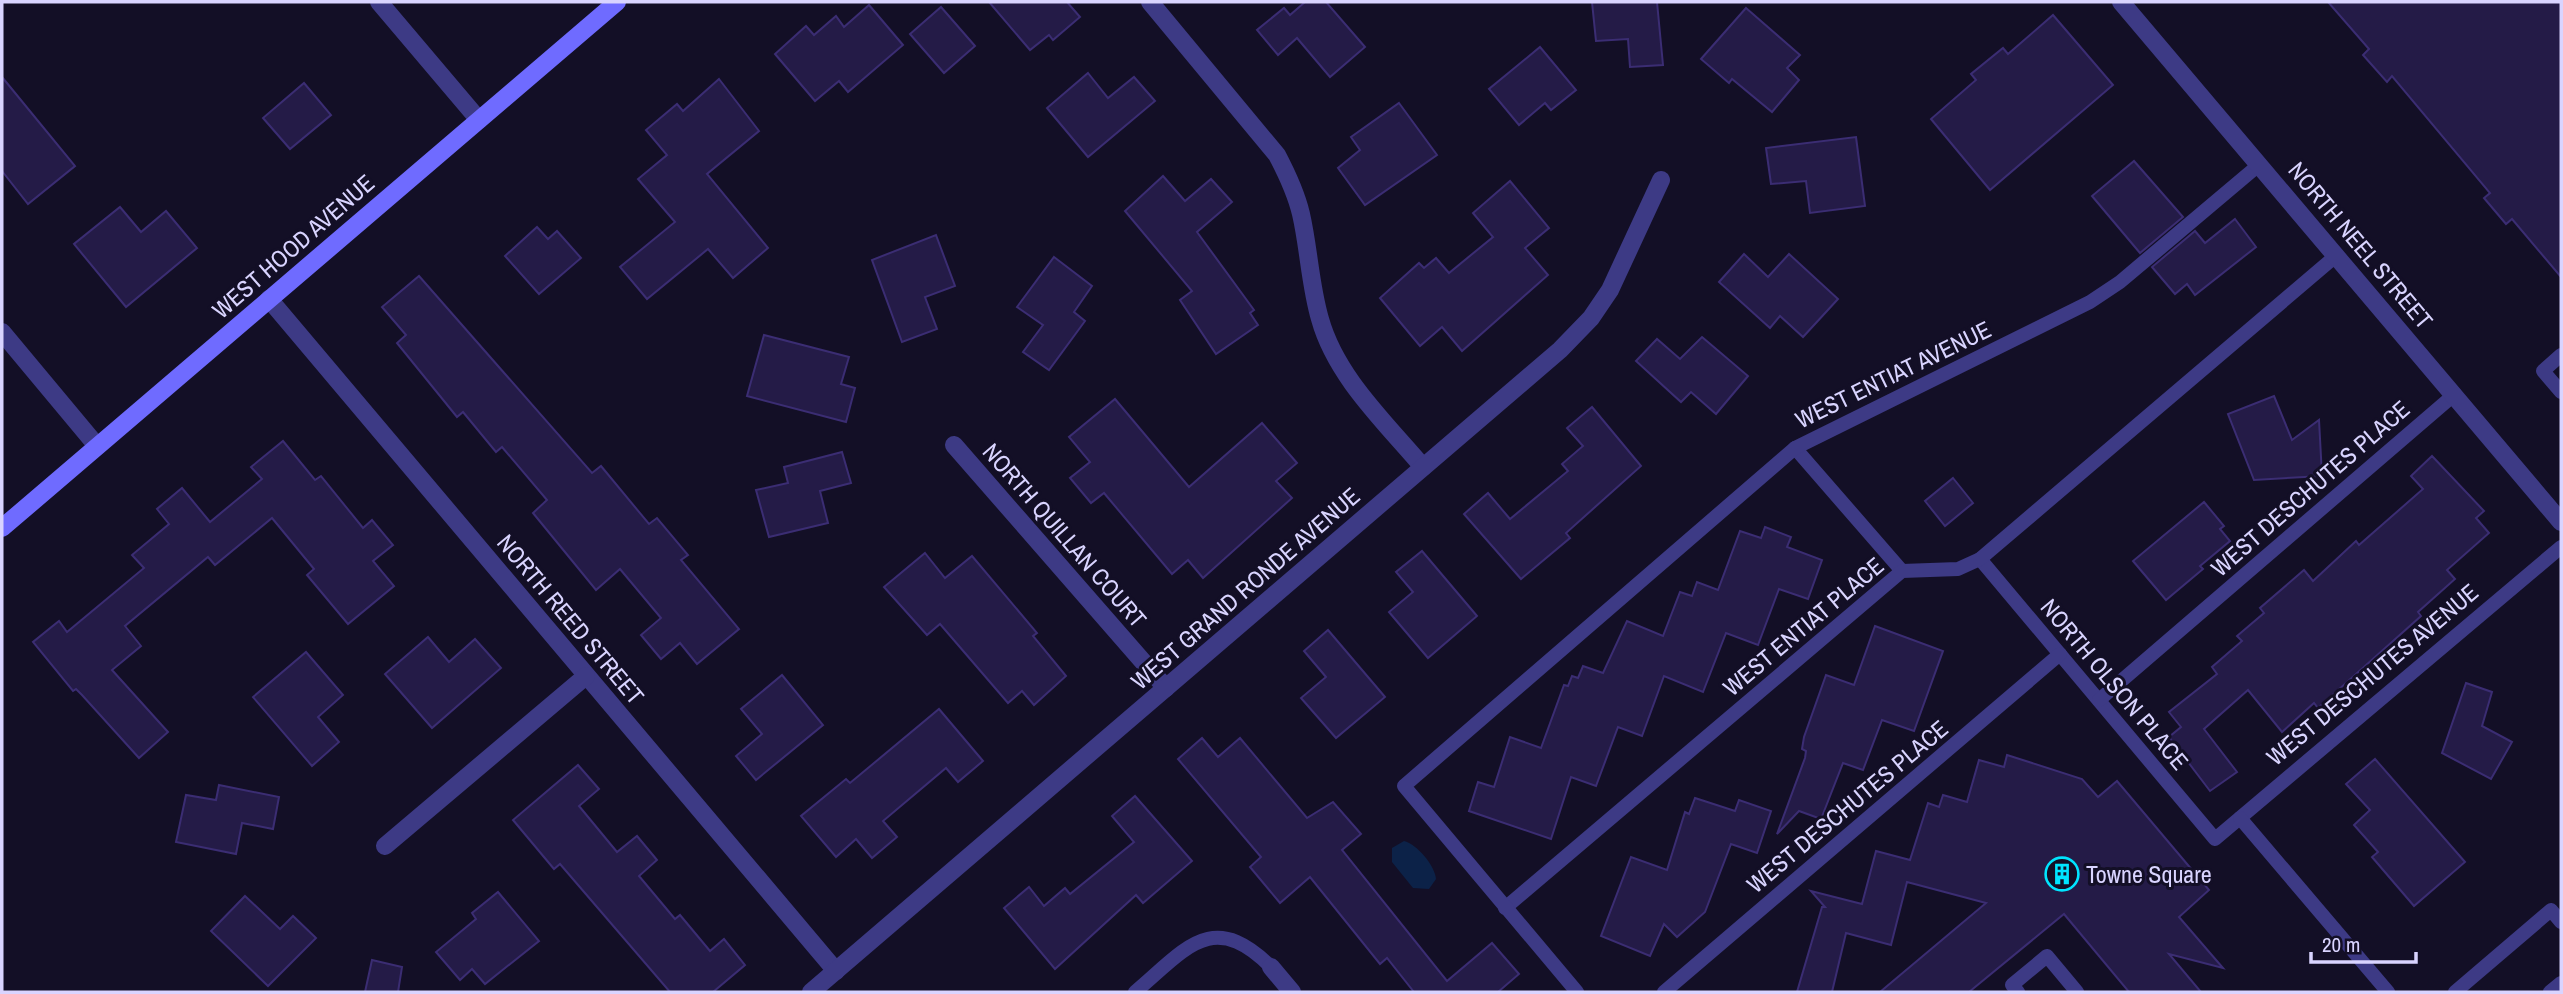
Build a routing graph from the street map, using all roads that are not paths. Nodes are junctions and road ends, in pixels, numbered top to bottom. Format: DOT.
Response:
graph roads {
  1 [pos="379,2"];
  2 [pos="617,2"];
  3 [pos="1150,2"];
  4 [pos="2121,2"];
  5 [pos="479,120"];
  6 [pos="2260,164"];
  7 [pos="1661,180"];
  8 [pos="2337,255"];
  9 [pos="269,299"];
  10 [pos="2,332"];
  11 [pos="2561,355"];
  12 [pos="2561,392"];
  13 [pos="2455,394"];
  14 [pos="954,445"];
  15 [pos="97,446"];
  16 [pos="1795,448"];
  17 [pos="1423,467"];
  18 [pos="2561,522"];
  19 [pos="2,528"];
  20 [pos="2561,547"];
  21 [pos="1980,559"];
  22 [pos="1902,571"];
  23 [pos="2060,654"];
  24 [pos="586,676"];
  25 [pos="1166,688"];
  26 [pos="2099,699"];
  27 [pos="2241,818"];
  28 [pos="2215,839"];
  29 [pos="385,846"];
  30 [pos="1506,908"];
  31 [pos="2561,922"];
  32 [pos="1270,967"];
  33 [pos="836,971"];
  34 [pos="2561,983"];
  35 [pos="811,992"];
  36 [pos="1135,992"];
  37 [pos="1292,992"];
  38 [pos="1577,992"];
  39 [pos="1664,992"];
  40 [pos="2018,992"];
  41 [pos="2077,992"];
  42 [pos="2388,992"];
  43 [pos="2455,992"];
  44 [pos="2550,992"];
  1 -- 5 [label="street"];
  2 -- 5 [label="street, WEST HOOD AVENUE"];
  3 -- 17 [label="street"];
  4 -- 6 [label="street, NORTH NEEL STREET"];
  5 -- 9 [label="street, WEST HOOD AVENUE"];
  6 -- 8 [label="street, NORTH NEEL STREET"];
  6 -- 16 [label="lane, WEST ENTIAT AVENUE"];
  7 -- 17 [label="street, WEST GRAND RONDE AVENUE"];
  8 -- 13 [label="street, NORTH NEEL STREET"];
  8 -- 21 [label="lane, WEST ENTIAT PLACE"];
  9 -- 15 [label="street, WEST HOOD AVENUE"];
  9 -- 24 [label="street, NORTH REED STREET"];
  10 -- 15 [label="street"];
  11 -- 12 [label="lane"];
  13 -- 18 [label="street, NORTH NEEL STREET"];
  13 -- 26 [label="lane, WEST DESCHUTES PLACE"];
  14 -- 25 [label="street, NORTH QUILLAN COURT"];
  15 -- 19 [label="street, WEST HOOD AVENUE"];
  16 -- 22 [label="lane"];
  16 -- 30 [label="lane, WEST ENTIAT AVENUE"];
  17 -- 25 [label="street, WEST GRAND RONDE AVENUE"];
  20 -- 27 [label="lane, WEST DESCHUTES AVENUE"];
  21 -- 22 [label="lane, WEST ENTIAT PLACE"];
  21 -- 23 [label="lane, NORTH OLSON PLACE"];
  22 -- 30 [label="lane, WEST ENTIAT PLACE"];
  23 -- 26 [label="lane, NORTH OLSON PLACE"];
  23 -- 39 [label="lane, WEST DESCHUTES PLACE"];
  24 -- 29 [label="street"];
  24 -- 33 [label="street, NORTH REED STREET"];
  25 -- 33 [label="street, WEST GRAND RONDE AVENUE"];
  26 -- 28 [label="lane, NORTH OLSON PLACE"];
  27 -- 28 [label="lane, WEST DESCHUTES AVENUE"];
  27 -- 42 [label="lane"];
  30 -- 38 [label="lane"];
  31 -- 43 [label="lane"];
  32 -- 36 [label="lane"];
  32 -- 37 [label="street"];
  33 -- 35 [label="street, WEST GRAND RONDE AVENUE"];
  34 -- 44 [label="lane"];
  40 -- 41 [label="lane"];
}
